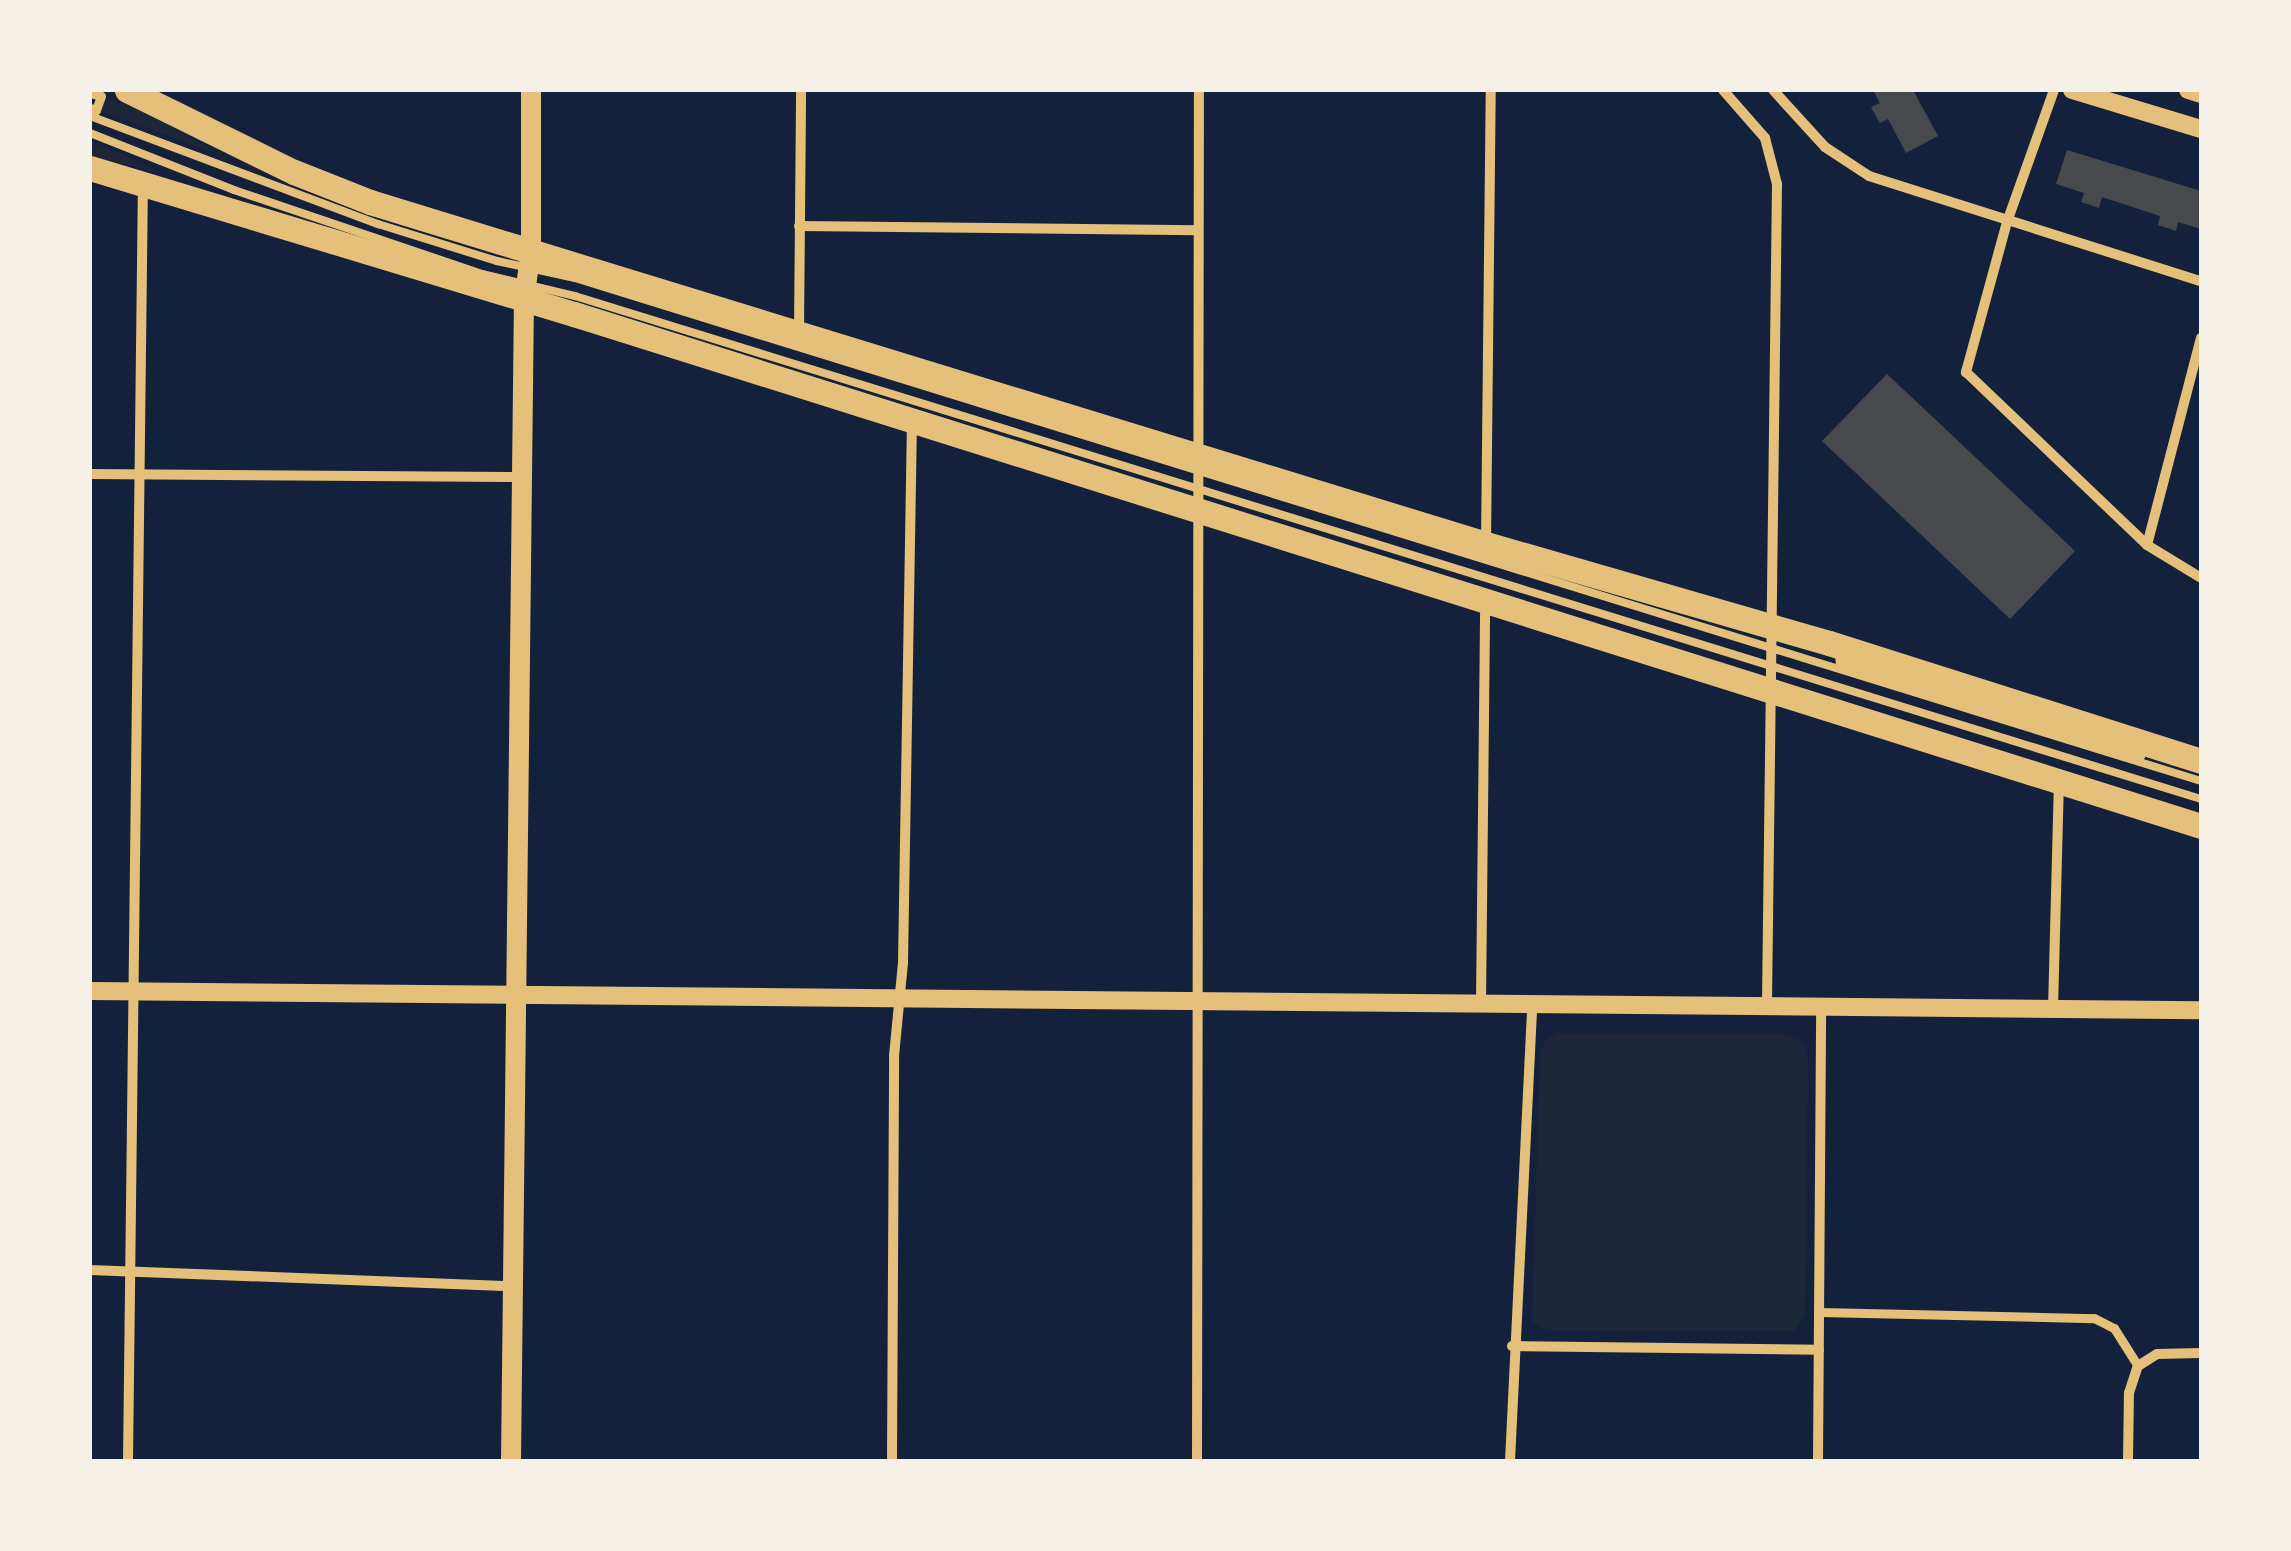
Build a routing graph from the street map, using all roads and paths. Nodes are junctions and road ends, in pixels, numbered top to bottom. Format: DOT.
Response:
graph roads {
  1 [pos="127,90"];
  2 [pos="531,90"];
  3 [pos="801,90"];
  4 [pos="1199,90"];
  5 [pos="1492,90"];
  6 [pos="1723,90"];
  7 [pos="1772,90"];
  8 [pos="2054,90"];
  9 [pos="2072,90"];
  10 [pos="2188,90"];
  11 [pos="90,93"];
  12 [pos="2201,94"];
  13 [pos="90,108"];
  14 [pos="90,116"];
  15 [pos="2201,129"];
  16 [pos="90,133"];
  17 [pos="90,168"];
  18 [pos="144,184"];
  19 [pos="2007,222"];
  20 [pos="799,226"];
  21 [pos="1198,230"];
  22 [pos="528,276"];
  23 [pos="2201,281"];
  24 [pos="800,332"];
  25 [pos="2201,338"];
  26 [pos="912,421"];
  27 [pos="1199,462"];
  28 [pos="90,474"];
  29 [pos="140,474"];
  30 [pos="522,477"];
  31 [pos="1199,500"];
  32 [pos="1486,544"];
  33 [pos="2146,545"];
  34 [pos="2201,578"];
  35 [pos="1485,602"];
  36 [pos="1774,639"];
  37 [pos="1774,678"];
  38 [pos="2140,755"];
  39 [pos="2201,762"];
  40 [pos="2060,780"];
  41 [pos="2201,782"];
  42 [pos="2201,798"];
  43 [pos="2201,826"];
  44 [pos="90,991"];
  45 [pos="134,991"];
  46 [pos="518,995"];
  47 [pos="900,998"];
  48 [pos="1195,1001"];
  49 [pos="1481,1004"];
  50 [pos="1532,1004"];
  51 [pos="1767,1006"];
  52 [pos="1822,1007"];
  53 [pos="2053,1009"];
  54 [pos="2201,1010"];
  55 [pos="90,1270"];
  56 [pos="130,1271"];
  57 [pos="514,1286"];
  58 [pos="1820,1312"];
  59 [pos="1512,1346"];
  60 [pos="1819,1350"];
  61 [pos="2201,1353"];
  62 [pos="2138,1366"];
  63 [pos="128,1461"];
  64 [pos="511,1461"];
  65 [pos="892,1461"];
  66 [pos="1197,1461"];
  67 [pos="1510,1461"];
  68 [pos="1818,1461"];
  69 [pos="2128,1461"];
  1 -- 22 [label="main road"];
  2 -- 22 [label="main road"];
  3 -- 20 [label="street"];
  4 -- 21 [label="street"];
  5 -- 32 [label="street"];
  6 -- 36 [label="street"];
  7 -- 19 [label="street"];
  8 -- 19 [label="street"];
  9 -- 15 [label="street"];
  10 -- 12 [label="street"];
  11 -- 13 [label="street"];
  14 -- 22 [label="lane"];
  16 -- 22 [label="lane"];
  17 -- 18 [label="main road"];
  18 -- 22 [label="main road"];
  18 -- 29 [label="street"];
  19 -- 23 [label="street"];
  19 -- 33 [label="street"];
  20 -- 21 [label="street"];
  20 -- 24 [label="street"];
  21 -- 27 [label="street"];
  22 -- 24 [label="main road"];
  22 -- 26 [label="main road"];
  22 -- 27 [label="lane"];
  22 -- 30 [label="main road"];
  22 -- 31 [label="lane"];
  24 -- 27 [label="main road"];
  25 -- 33 [label="street"];
  26 -- 31 [label="main road"];
  26 -- 47 [label="street"];
  27 -- 31 [label="street"];
  27 -- 32 [label="main road"];
  27 -- 36 [label="lane"];
  28 -- 29 [label="street"];
  29 -- 30 [label="street"];
  29 -- 45 [label="street"];
  30 -- 46 [label="main road"];
  31 -- 35 [label="main road"];
  31 -- 37 [label="lane"];
  31 -- 48 [label="street"];
  32 -- 36 [label="main road"];
  33 -- 34 [label="street"];
  35 -- 37 [label="main road"];
  35 -- 49 [label="street"];
  36 -- 37 [label="street"];
  36 -- 39 [label="main road"];
  36 -- 41 [label="lane"];
  37 -- 40 [label="main road"];
  37 -- 42 [label="lane"];
  37 -- 51 [label="street"];
  38 -- 38 [label="street"];
  40 -- 43 [label="main road"];
  40 -- 53 [label="street"];
  44 -- 45 [label="street"];
  45 -- 46 [label="street"];
  45 -- 56 [label="street"];
  46 -- 47 [label="street"];
  46 -- 57 [label="main road"];
  47 -- 48 [label="street"];
  47 -- 65 [label="street"];
  48 -- 49 [label="street"];
  48 -- 66 [label="street"];
  49 -- 50 [label="street"];
  50 -- 51 [label="street"];
  50 -- 59 [label="street"];
  51 -- 52 [label="street"];
  52 -- 53 [label="street"];
  52 -- 58 [label="street"];
  53 -- 54 [label="street"];
  55 -- 56 [label="street"];
  56 -- 57 [label="street"];
  56 -- 63 [label="street"];
  57 -- 64 [label="main road"];
  58 -- 60 [label="street"];
  58 -- 62 [label="street"];
  59 -- 60 [label="street"];
  59 -- 67 [label="street"];
  60 -- 68 [label="street"];
  61 -- 62 [label="street"];
  62 -- 69 [label="street"];
}
